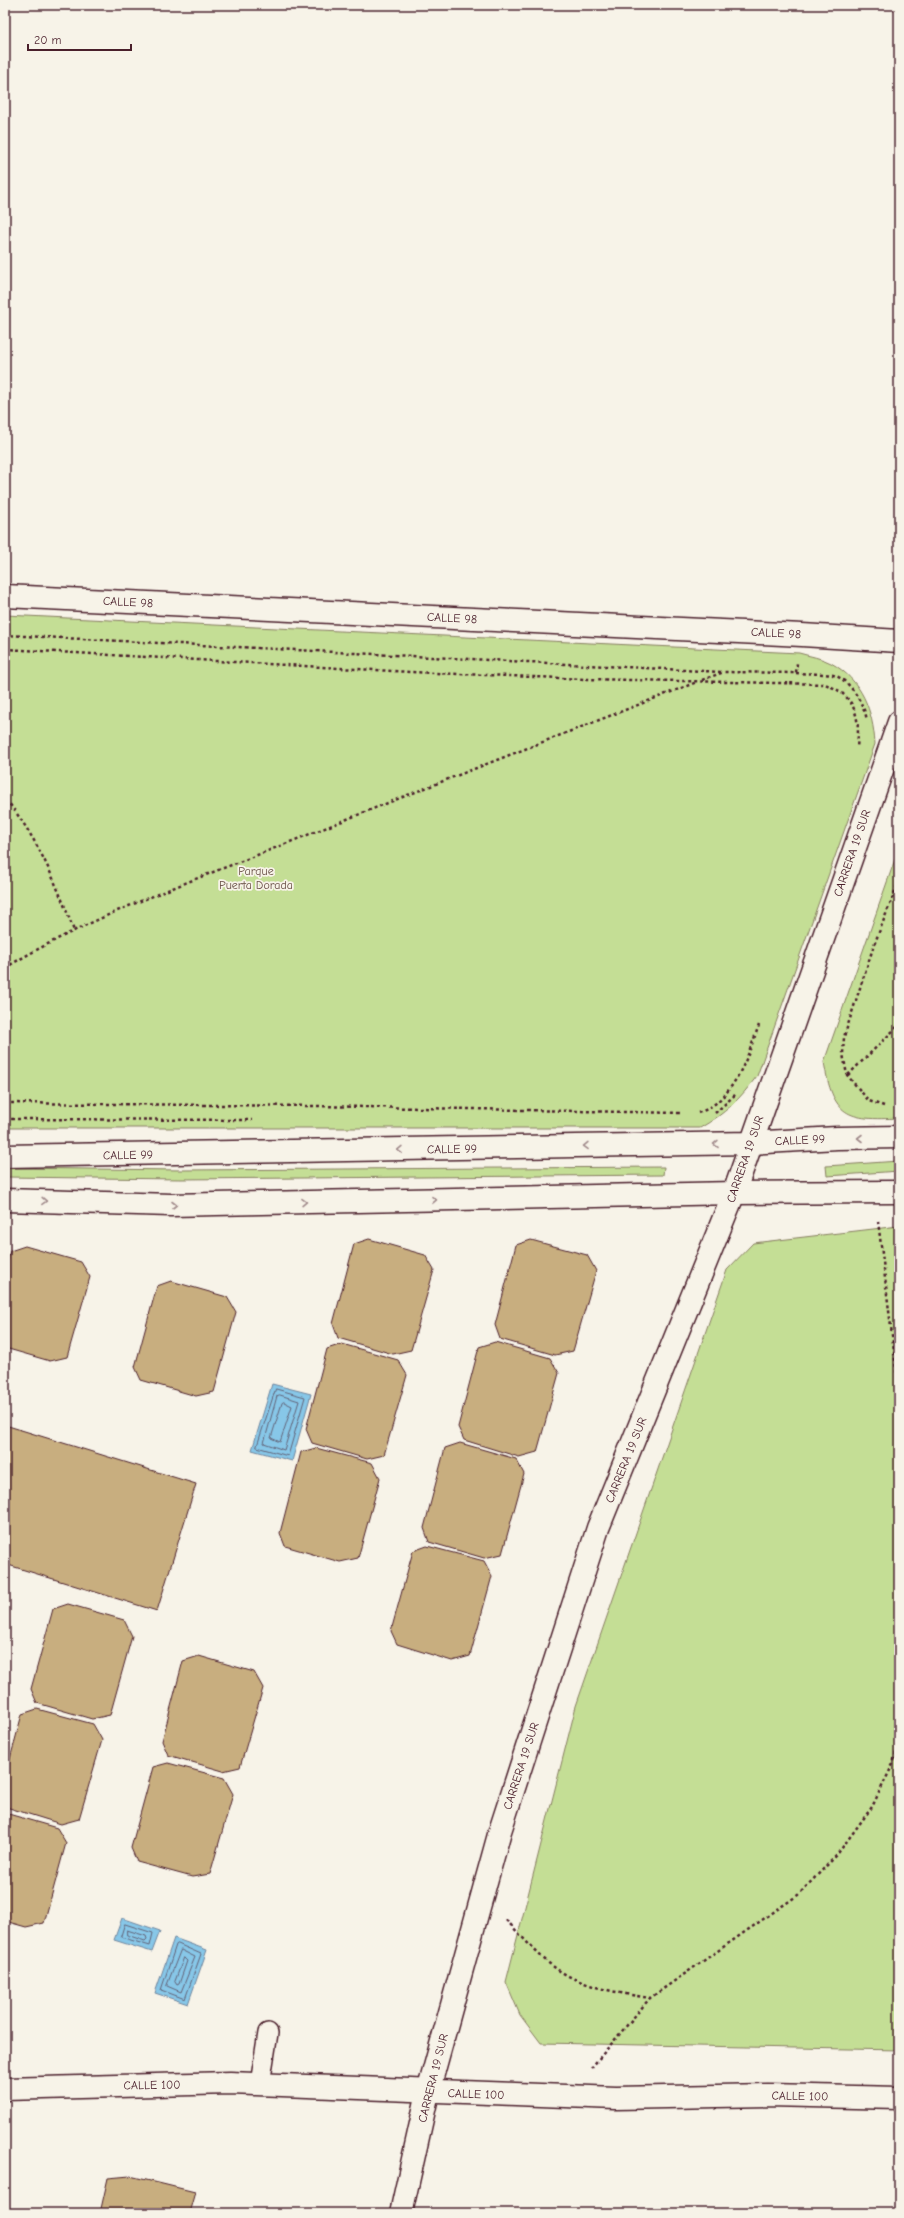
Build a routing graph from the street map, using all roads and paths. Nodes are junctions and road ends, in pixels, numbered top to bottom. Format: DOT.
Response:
graph roads {
  1 [pos="5,596"];
  2 [pos="802,634"];
  3 [pos="5,635"];
  4 [pos="899,641"];
  5 [pos="5,649"];
  6 [pos="724,672"];
  7 [pos="796,673"];
  8 [pos="700,681"];
  9 [pos="899,722"];
  10 [pos="868,726"];
  11 [pos="856,752"];
  12 [pos="5,802"];
  13 [pos="899,881"];
  14 [pos="74,931"];
  15 [pos="5,968"];
  16 [pos="760,1022"];
  17 [pos="899,1025"];
  18 [pos="847,1075"];
  19 [pos="739,1090"];
  20 [pos="5,1103"];
  21 [pos="889,1108"];
  22 [pos="683,1113"];
  23 [pos="691,1113"];
  24 [pos="711,1116"];
  25 [pos="5,1119"];
  26 [pos="256,1120"];
  27 [pos="899,1137"];
  28 [pos="750,1143"];
  29 [pos="5,1156"];
  30 [pos="899,1192"];
  31 [pos="734,1193"];
  32 [pos="874,1193"];
  33 [pos="5,1200"];
  34 [pos="899,1392"];
  35 [pos="899,1743"];
  36 [pos="482,1896"];
  37 [pos="650,1998"];
  38 [pos="268,2033"];
  39 [pos="260,2084"];
  40 [pos="5,2089"];
  41 [pos="428,2092"];
  42 [pos="566,2097"];
  43 [pos="899,2098"];
  44 [pos="401,2213"];
  1 -- 2 [label="street, CALLE 98"];
  2 -- 4 [label="street, CALLE 98"];
  2 -- 7 [label="path"];
  3 -- 6 [label="path"];
  5 -- 8 [label="path"];
  6 -- 7 [label="path"];
  6 -- 8 [label="path"];
  7 -- 10 [label="path"];
  8 -- 11 [label="path"];
  8 -- 14 [label="path"];
  9 -- 28 [label="street, CARRERA 19 SUR"];
  12 -- 14 [label="path"];
  13 -- 18 [label="path"];
  14 -- 15 [label="path"];
  16 -- 23 [label="path"];
  17 -- 18 [label="path"];
  18 -- 21 [label="path"];
  19 -- 24 [label="path"];
  20 -- 22 [label="path"];
  25 -- 26 [label="path"];
  27 -- 28 [label="street, CALLE 99, one-way"];
  28 -- 29 [label="street, CALLE 99, one-way"];
  28 -- 31 [label="street, CARRERA 19 SUR"];
  30 -- 32 [label="street"];
  31 -- 32 [label="street"];
  33 -- 31 [label="street, one-way"];
  31 -- 36 [label="street, CARRERA 19 SUR"];
  32 -- 34 [label="path"];
  35 -- 37 [label="path"];
  36 -- 37 [label="path"];
  36 -- 41 [label="street, CARRERA 19 SUR"];
  37 -- 42 [label="path"];
  38 -- 39 [label="lane"];
  39 -- 40 [label="street, CALLE 100"];
  39 -- 41 [label="street, CALLE 100"];
  41 -- 42 [label="street, CALLE 100"];
  41 -- 44 [label="street, CARRERA 19 SUR"];
  42 -- 43 [label="street, CALLE 100"];
}
